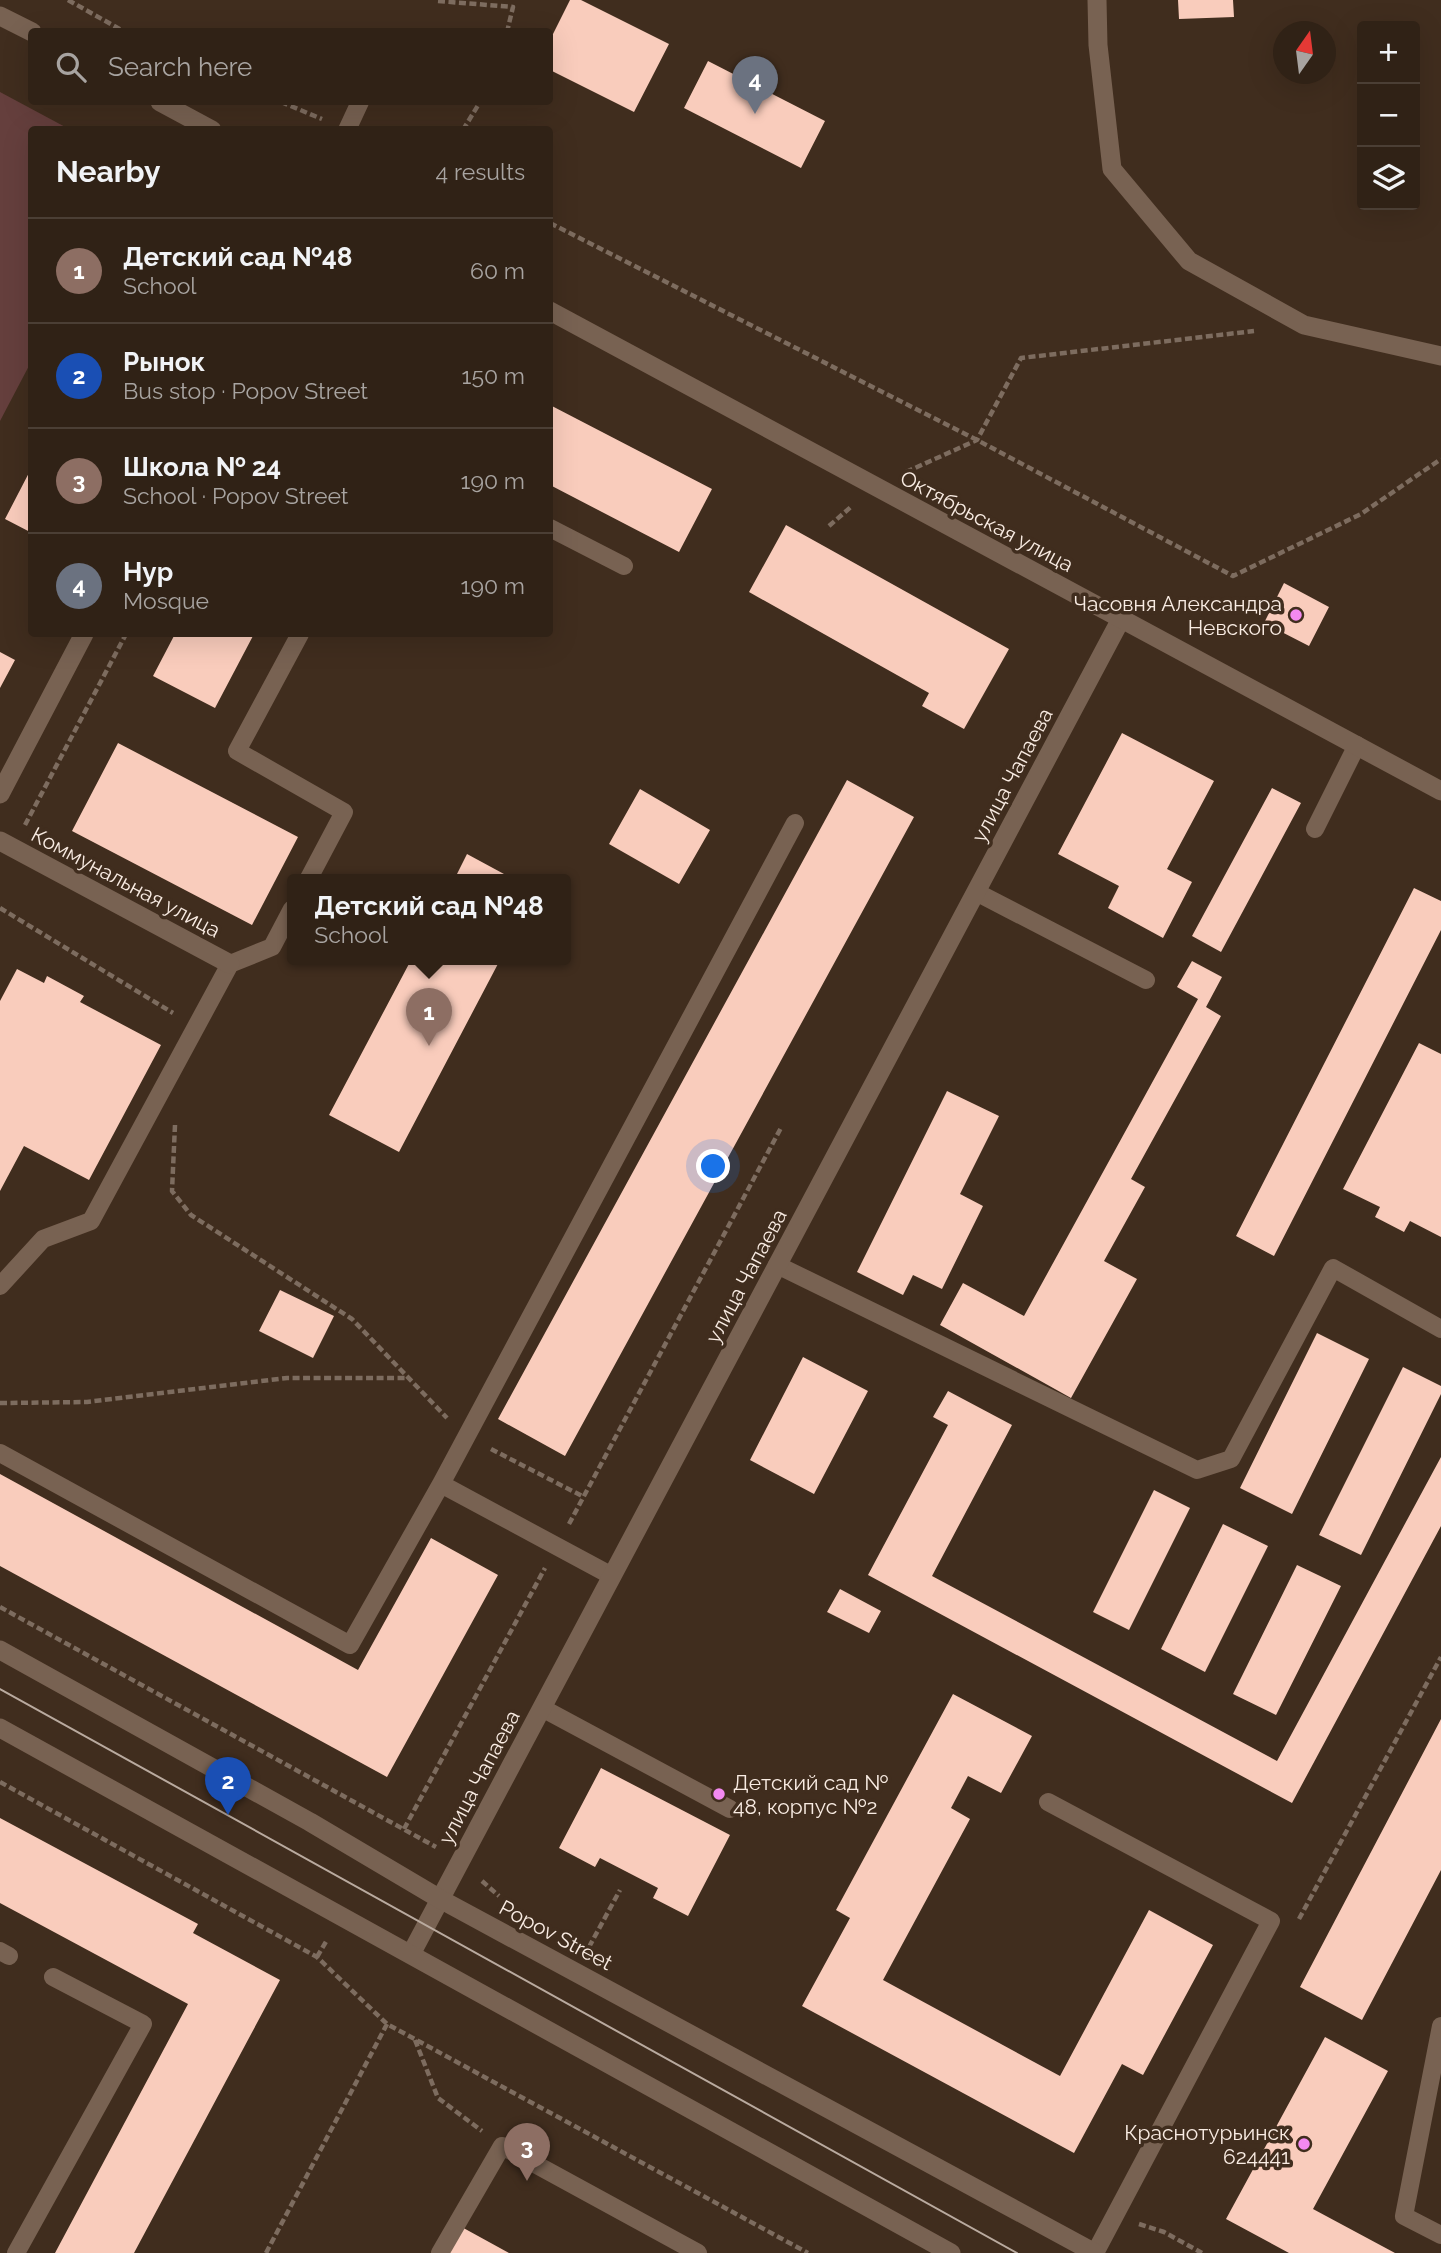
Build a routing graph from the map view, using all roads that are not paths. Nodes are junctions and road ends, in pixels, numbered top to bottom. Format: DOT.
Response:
graph roads {
  1 [pos="1097,0"];
  2 [pos="0,16"];
  3 [pos="28,31"];
  4 [pos="166,105"];
  5 [pos="359,105"];
  6 [pos="205,126"];
  7 [pos="348,126"];
  8 [pos="553,313"];
  9 [pos="1441,356"];
  10 [pos="553,530"];
  11 [pos="624,566"];
  12 [pos="1121,619"];
  13 [pos="82,637"];
  14 [pos="298,637"];
  15 [pos="1357,746"];
  16 [pos="1441,791"];
  17 [pos="0,794"];
  18 [pos="795,823"];
  19 [pos="1315,829"];
  20 [pos="7,844"];
  21 [pos="311,874"];
  22 [pos="976,892"];
  23 [pos="287,918"];
  24 [pos="230,964"];
  25 [pos="1146,980"];
  26 [pos="777,1265"];
  27 [pos="0,1286"];
  28 [pos="1441,1329"];
  29 [pos="0,1453"];
  30 [pos="441,1484"];
  31 [pos="612,1576"];
  32 [pos="0,1650"];
  33 [pos="542,1708"];
  34 [pos="0,1728"];
  35 [pos="1048,1802"];
  36 [pos="730,1809"];
  37 [pos="440,1899"];
  38 [pos="411,1954"];
  39 [pos="52,1977"];
  40 [pos="1441,2026"];
  41 [pos="1441,2235"];
  42 [pos="16,2253"];
  43 [pos="440,2253"];
  44 [pos="698,2253"];
  45 [pos="951,2253"];
  46 [pos="1095,2253"];
  1 -- 9 [label="street"];
  2 -- 3 [label="street"];
  4 -- 6 [label="street"];
  5 -- 7 [label="lane"];
  8 -- 12 [label="street, Октябрьская улица"];
  10 -- 11 [label="lane"];
  12 -- 15 [label="street, Октябрьская улица"];
  12 -- 22 [label="street, улица Чапаева"];
  13 -- 17 [label="street"];
  14 -- 21 [label="lane"];
  15 -- 16 [label="street, Октябрьская улица"];
  15 -- 19 [label="lane"];
  18 -- 30 [label="lane"];
  20 -- 24 [label="street, Коммунальная улица"];
  22 -- 25 [label="lane"];
  22 -- 26 [label="street, улица Чапаева"];
  23 -- 24 [label="lane"];
  24 -- 27 [label="lane"];
  26 -- 28 [label="lane"];
  26 -- 31 [label="street, улица Чапаева"];
  29 -- 30 [label="lane"];
  30 -- 31 [label="lane"];
  31 -- 33 [label="street, улица Чапаева"];
  32 -- 37 [label="street, Popov Street"];
  33 -- 36 [label="lane"];
  33 -- 37 [label="street, улица Чапаева"];
  34 -- 38 [label="street"];
  35 -- 46 [label="lane"];
  37 -- 38 [label="street, улица Чапаева"];
  37 -- 46 [label="street, Popov Street"];
  38 -- 45 [label="street"];
  39 -- 42 [label="lane"];
  40 -- 41 [label="lane"];
  43 -- 44 [label="lane"];
}
